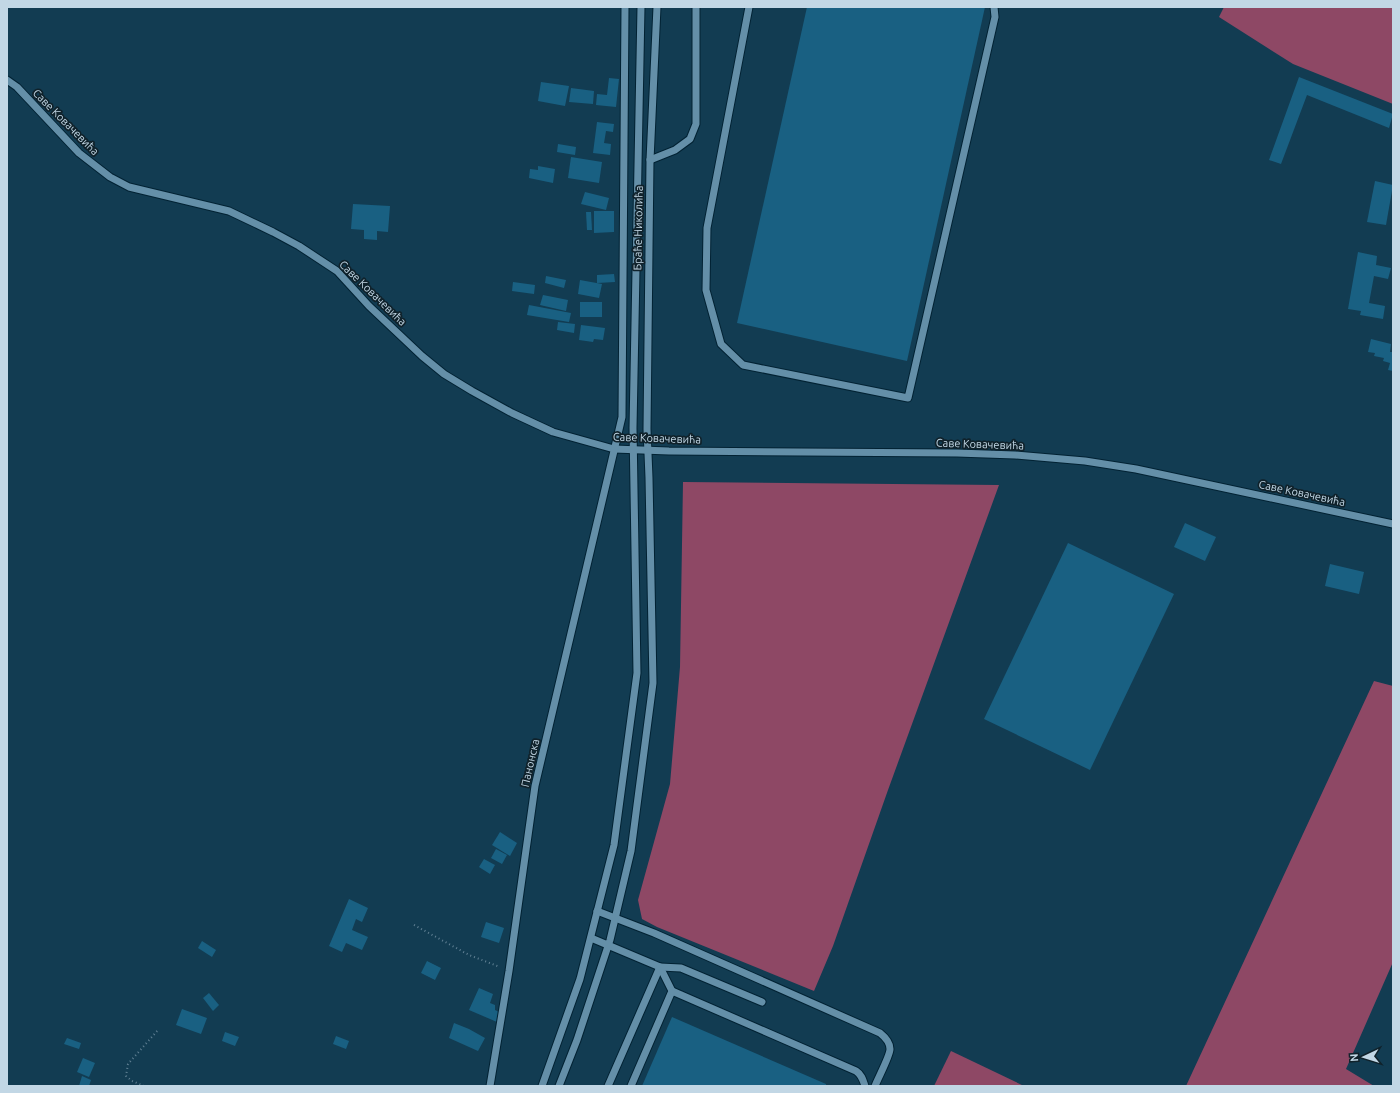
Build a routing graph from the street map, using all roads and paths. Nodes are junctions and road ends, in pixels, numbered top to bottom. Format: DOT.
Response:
graph roads {
  1 [pos="625,7"];
  2 [pos="641,7"];
  3 [pos="657,7"];
  4 [pos="696,7"];
  5 [pos="750,7"];
  6 [pos="994,7"];
  7 [pos="7,80"];
  8 [pos="650,160"];
  9 [pos="614,449"];
  10 [pos="633,449"];
  11 [pos="648,450"];
  12 [pos="1393,524"];
  13 [pos="597,911"];
  14 [pos="615,918"];
  15 [pos="414,925"];
  16 [pos="591,938"];
  17 [pos="608,945"];
  18 [pos="660,967"];
  19 [pos="510,971"];
  20 [pos="672,991"];
  21 [pos="762,1002"];
  22 [pos="158,1030"];
  23 [pos="144,1086"];
  24 [pos="490,1086"];
  25 [pos="542,1086"];
  26 [pos="559,1086"];
  27 [pos="608,1086"];
  28 [pos="631,1086"];
  29 [pos="865,1086"];
  30 [pos="875,1086"];
  1 -- 9 [label="street, Панонска"];
  2 -- 10 [label="street, Браће Николића"];
  3 -- 8 [label="street, Браће Николића"];
  4 -- 8 [label="street"];
  5 -- 6 [label="street"];
  7 -- 9 [label="street, Саве Ковачевића"];
  8 -- 11 [label="street, Браће Николића"];
  9 -- 10 [label="street, Саве Ковачевића"];
  9 -- 19 [label="street, Панонска"];
  10 -- 11 [label="street, Саве Ковачевића"];
  10 -- 13 [label="street, Браће Николића"];
  11 -- 12 [label="street, Саве Ковачевића"];
  11 -- 14 [label="street, Браће Николића"];
  13 -- 14 [label="street"];
  13 -- 16 [label="street, Браће Николића"];
  14 -- 17 [label="street, Браће Николића"];
  14 -- 30 [label="street"];
  15 -- 19 [label="path"];
  16 -- 17 [label="street"];
  16 -- 25 [label="street, Браће Николића"];
  17 -- 18 [label="street"];
  17 -- 26 [label="street, Браће Николића"];
  18 -- 20 [label="street"];
  18 -- 21 [label="street"];
  18 -- 27 [label="street"];
  19 -- 24 [label="street, Панонска"];
  20 -- 28 [label="street"];
  20 -- 29 [label="street"];
  22 -- 23 [label="path"];
}
